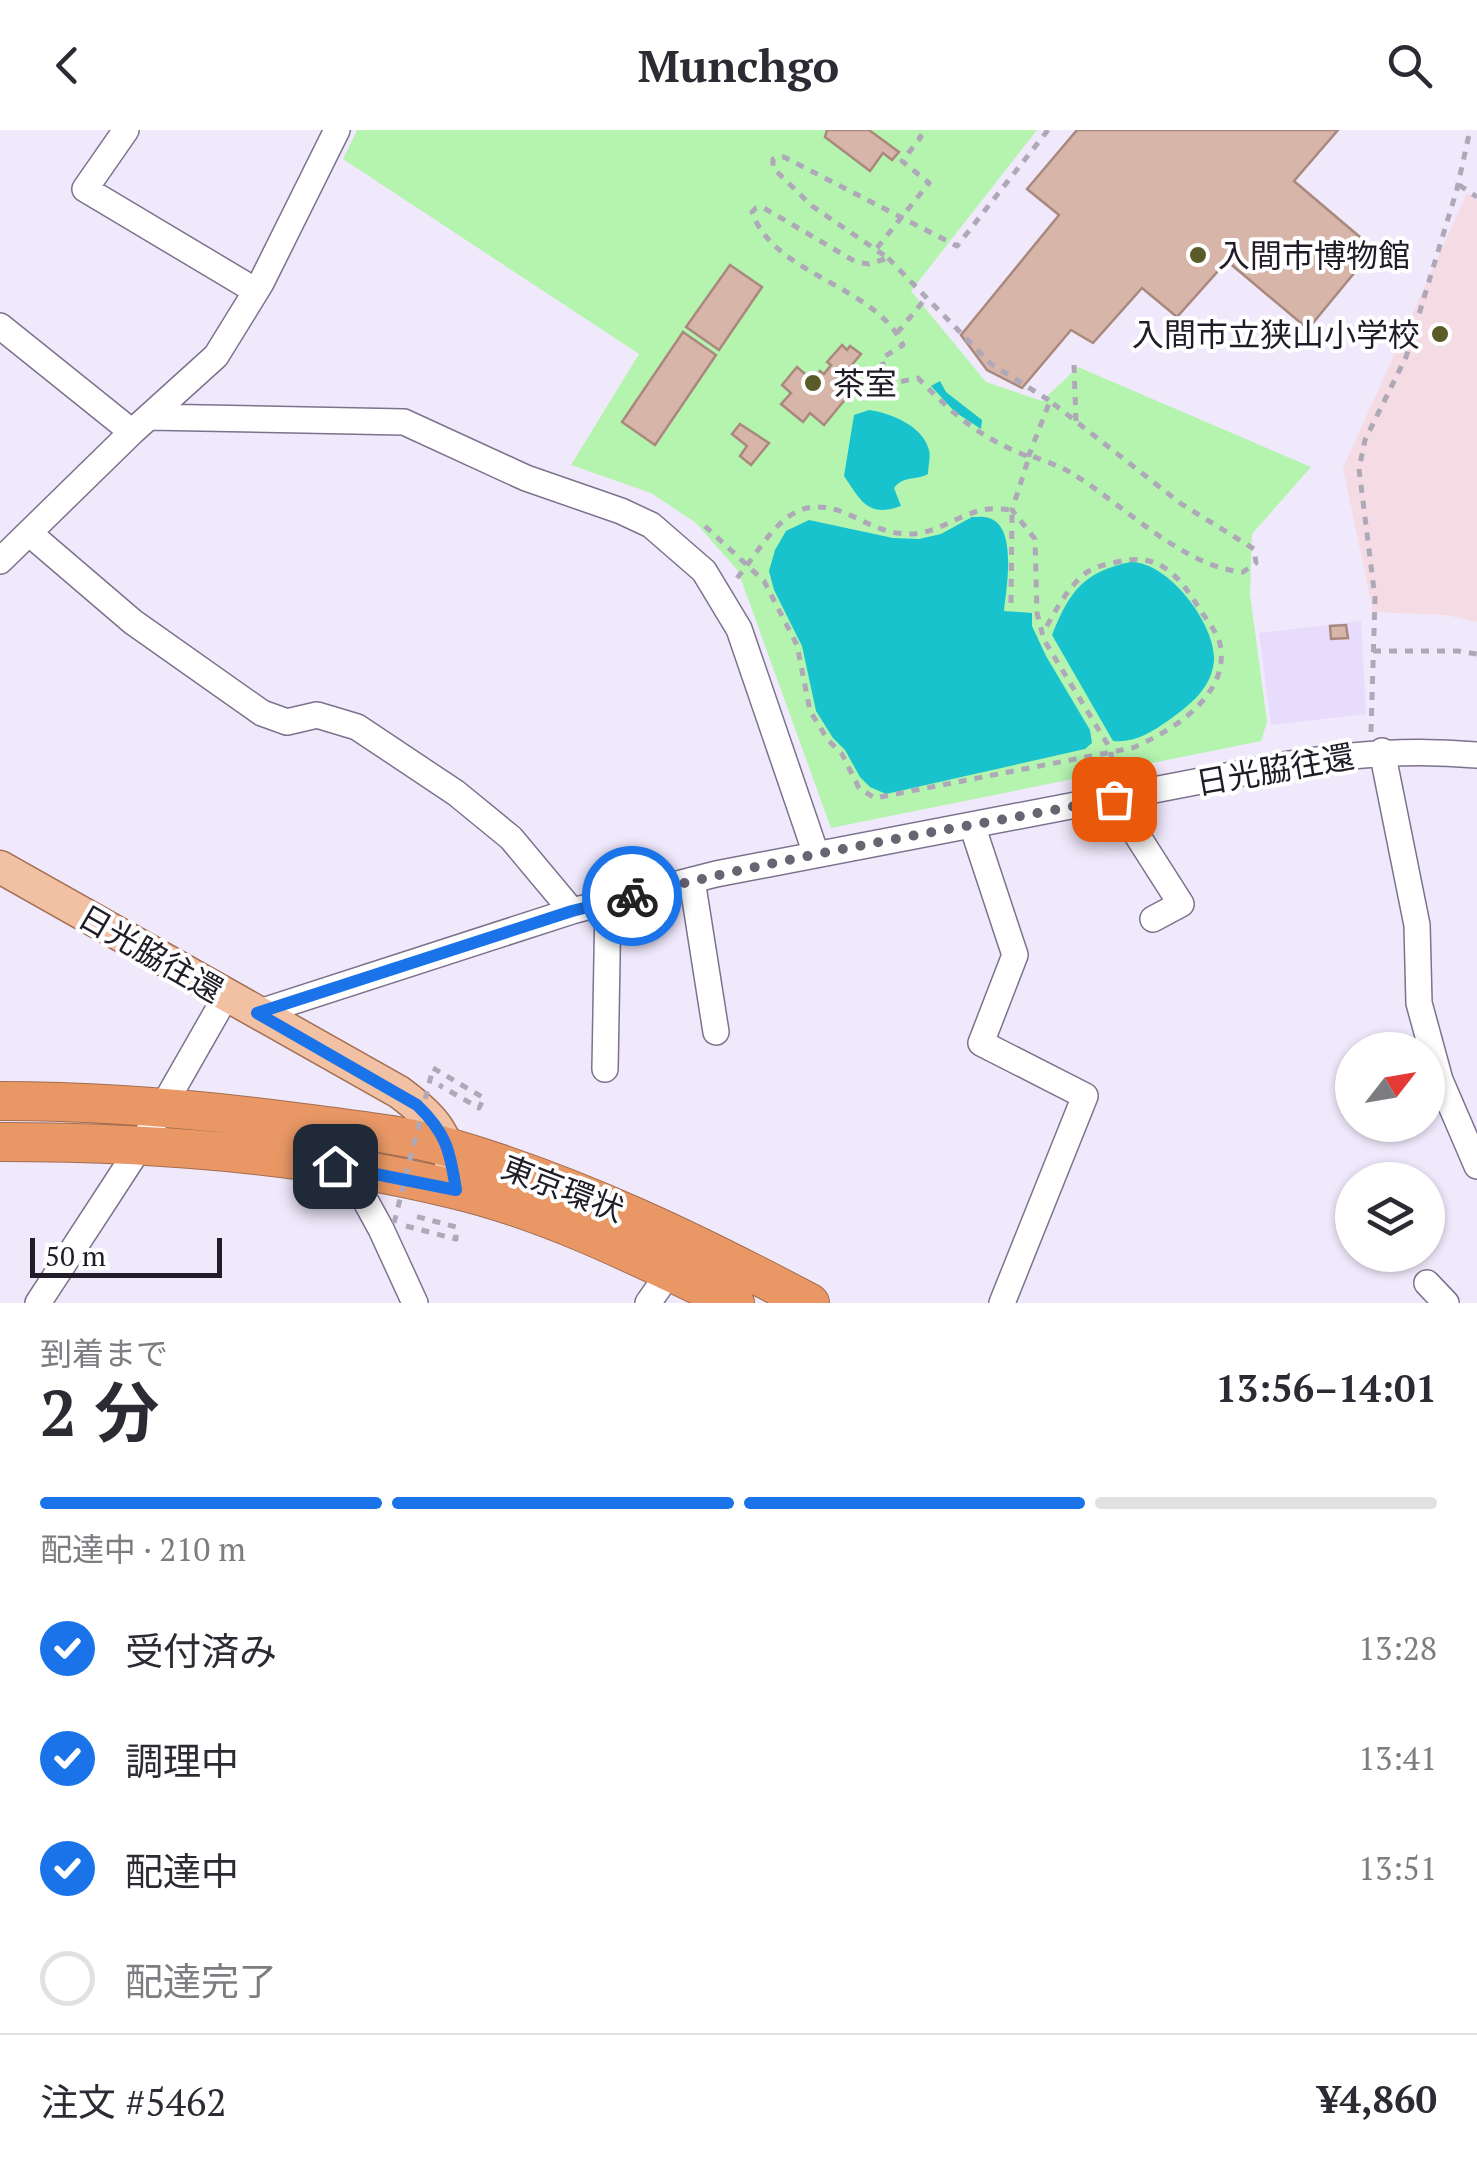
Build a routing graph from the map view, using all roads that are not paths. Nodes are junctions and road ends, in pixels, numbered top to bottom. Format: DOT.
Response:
graph roads {
  1 [pos="126,130"];
  2 [pos="337,130"];
  3 [pos="256,292"];
  4 [pos="0,326"];
  5 [pos="141,424"];
  6 [pos="30,532"];
  7 [pos="0,561"];
  8 [pos="1376,752"];
  9 [pos="1477,755"];
  10 [pos="1114,799"];
  11 [pos="972,825"];
  12 [pos="816,854"];
  13 [pos="0,867"];
  14 [pos="692,880"];
  15 [pos="608,902"];
  16 [pos="572,911"];
  17 [pos="1153,919"];
  18 [pos="226,996"];
  19 [pos="257,1013"];
  20 [pos="716,1032"];
  21 [pos="605,1068"];
  22 [pos="0,1101"];
  23 [pos="164,1106"];
  24 [pos="0,1142"];
  25 [pos="142,1145"];
  26 [pos="450,1148"];
  27 [pos="1477,1166"];
  28 [pos="347,1167"];
  29 [pos="456,1190"];
  30 [pos="1427,1282"];
  31 [pos="658,1288"];
  32 [pos="38,1303"];
  33 [pos="414,1303"];
  34 [pos="735,1303"];
  35 [pos="810,1303"];
  36 [pos="1002,1303"];
  37 [pos="1446,1303"];
  1 -- 3 [label="street"];
  2 -- 3 [label="street"];
  3 -- 5 [label="street"];
  4 -- 5 [label="street"];
  5 -- 6 [label="street"];
  5 -- 12 [label="street"];
  6 -- 7 [label="street"];
  6 -- 16 [label="street"];
  8 -- 9 [label="street, 日光脇往還"];
  8 -- 10 [label="street, 日光脇往還"];
  8 -- 27 [label="street"];
  10 -- 11 [label="street, 日光脇往還"];
  10 -- 17 [label="street"];
  11 -- 12 [label="street, 日光脇往還"];
  11 -- 36 [label="street"];
  12 -- 14 [label="street, 日光脇往還"];
  13 -- 18 [label="main road, 日光脇往還"];
  14 -- 15 [label="street, 日光脇往還"];
  14 -- 20 [label="street"];
  15 -- 16 [label="street, 日光脇往還"];
  15 -- 21 [label="street"];
  16 -- 19 [label="street, 日光脇往還"];
  18 -- 19 [label="main road, 日光脇往還"];
  18 -- 23 [label="street"];
  19 -- 26 [label="main road"];
  22 -- 23 [label="highway, 東京環状"];
  23 -- 25 [label="street"];
  23 -- 26 [label="highway, 東京環状"];
  24 -- 25 [label="highway, 東京環状"];
  25 -- 28 [label="highway, 東京環状"];
  25 -- 32 [label="street"];
  26 -- 29 [label="main road"];
  26 -- 35 [label="highway, 東京環状"];
  28 -- 29 [label="highway, 東京環状"];
  28 -- 33 [label="street"];
  29 -- 31 [label="highway, 東京環状"];
  30 -- 37 [label="street"];
  31 -- 34 [label="highway, 東京環状"];
}
